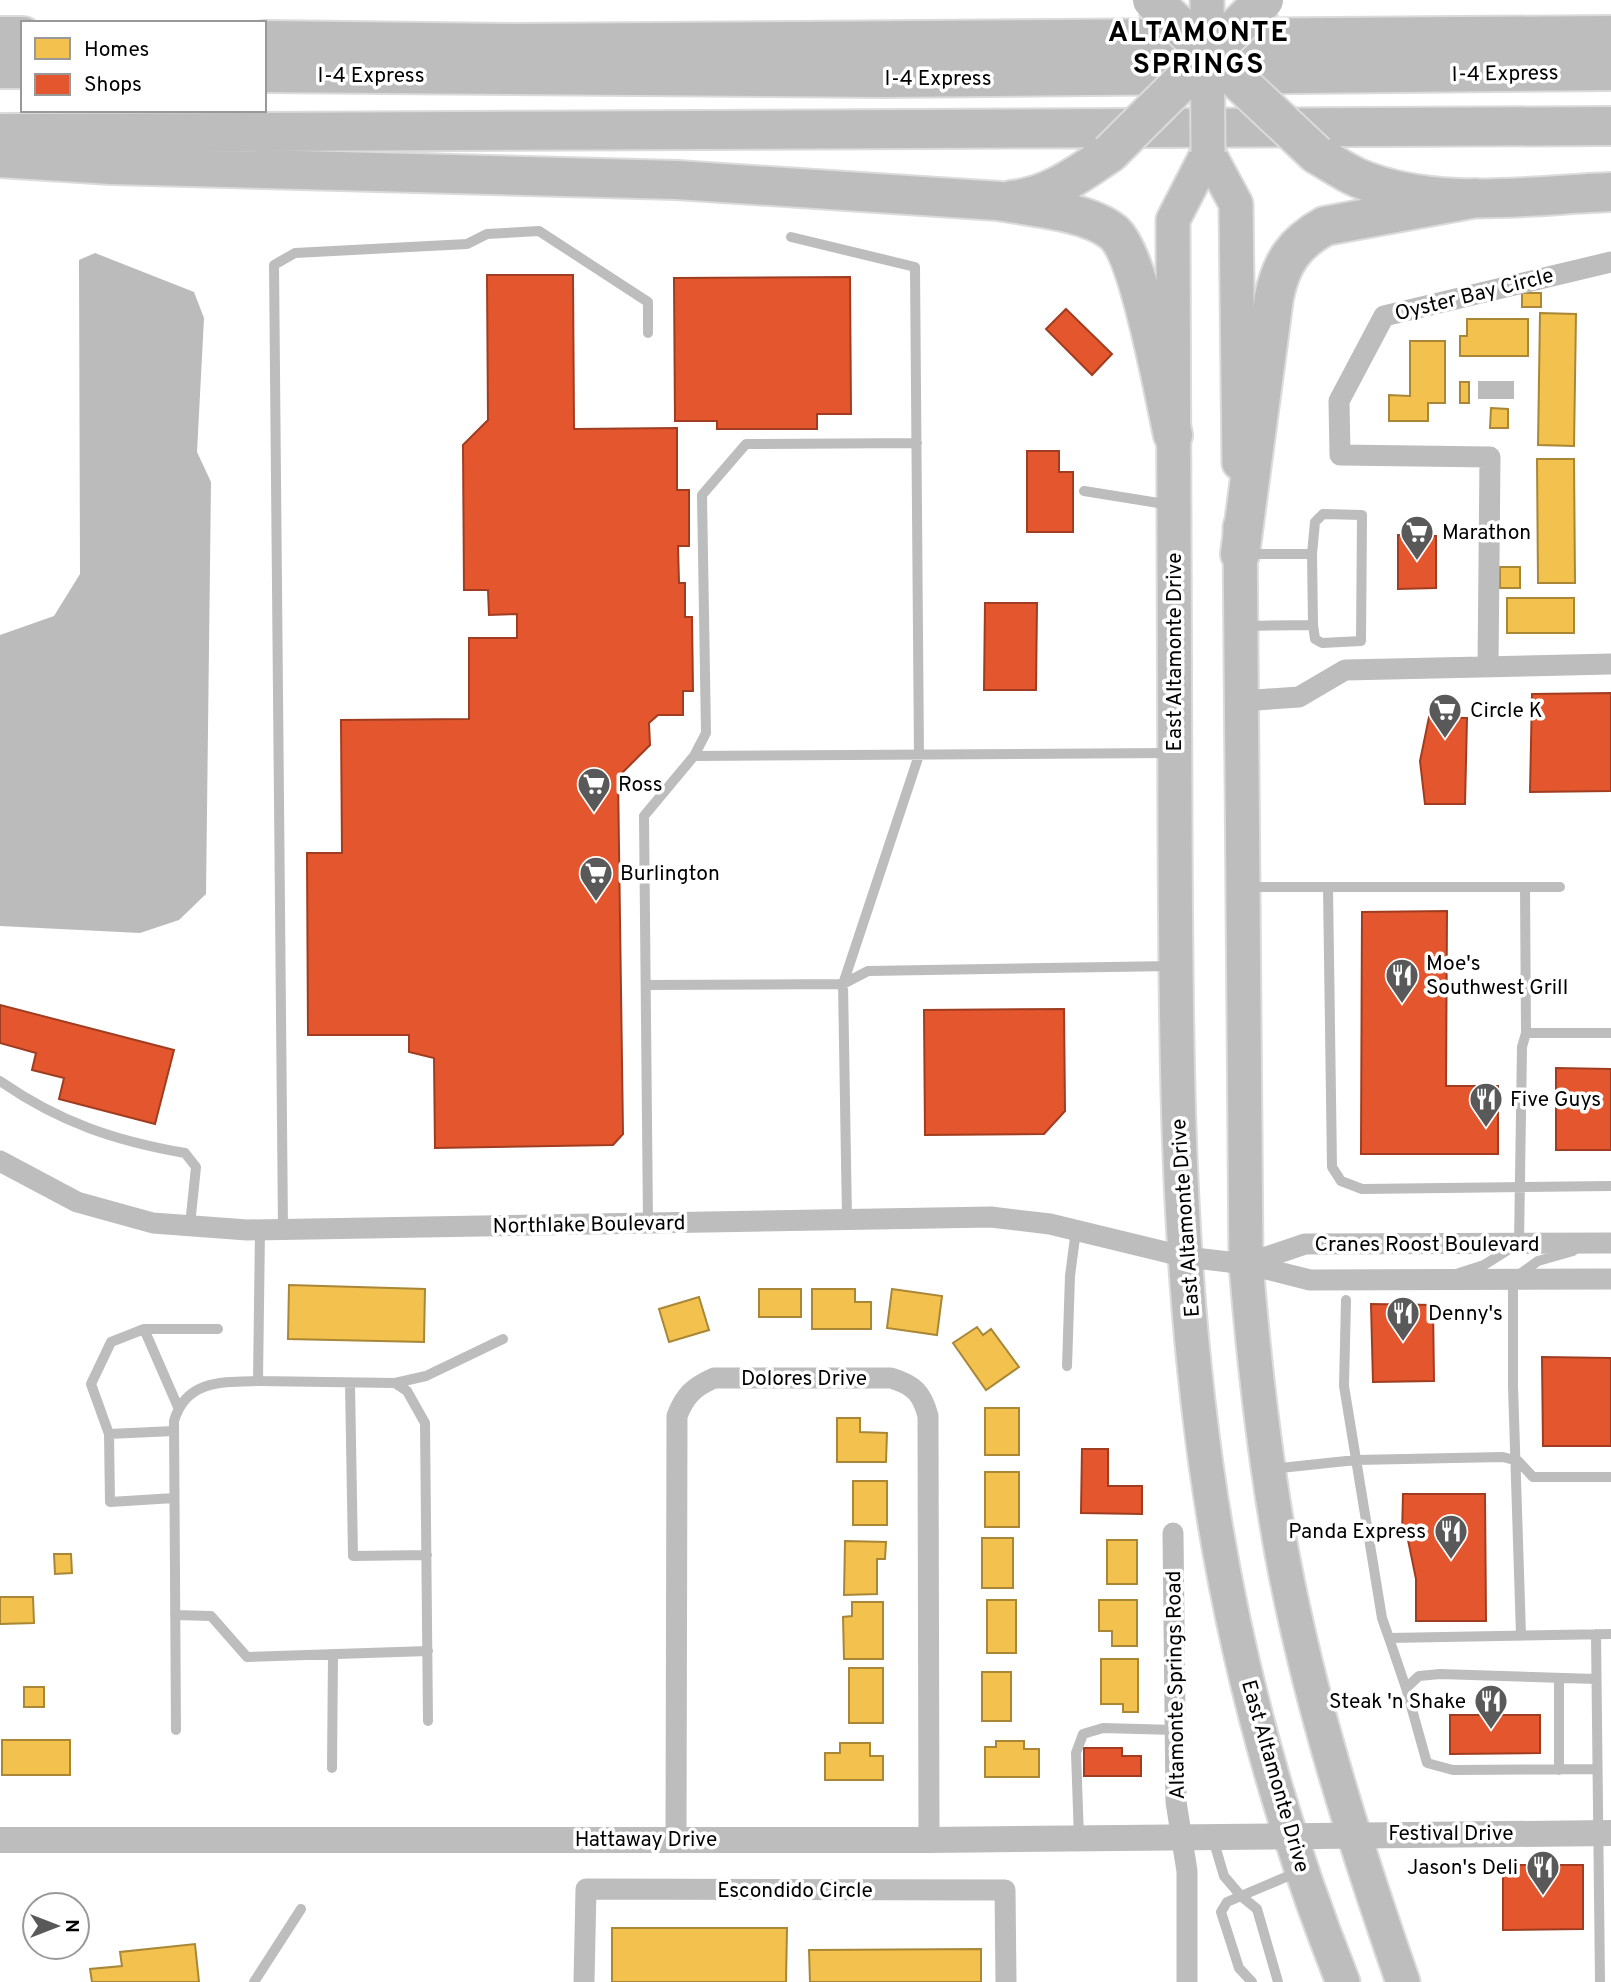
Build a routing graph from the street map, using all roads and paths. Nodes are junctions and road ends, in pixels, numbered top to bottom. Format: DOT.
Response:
graph roads {
  1 [pos="1152,0"];
  2 [pos="1207,0"];
  3 [pos="1264,0"];
  4 [pos="1611,35"];
  5 [pos="0,36"];
  6 [pos="21,36"];
  7 [pos="266,40"];
  8 [pos="1208,55"];
  9 [pos="0,69"];
  10 [pos="21,69"];
  11 [pos="1611,71"];
  12 [pos="266,74"];
  13 [pos="1611,126"];
  14 [pos="0,132"];
  15 [pos="1208,152"];
  16 [pos="0,158"];
  17 [pos="1611,192"];
  18 [pos="1476,198"];
  19 [pos="999,201"];
  20 [pos="791,237"];
  21 [pos="1611,262"];
  22 [pos="648,333"];
  23 [pos="1173,435"];
  24 [pos="916,443"];
  25 [pos="1084,491"];
  26 [pos="1174,505"];
  27 [pos="1240,554"];
  28 [pos="1312,554"];
  29 [pos="1313,625"];
  30 [pos="1241,626"];
  31 [pos="1611,664"];
  32 [pos="1488,667"];
  33 [pos="1241,701"];
  34 [pos="1175,752"];
  35 [pos="919,755"];
  36 [pos="694,756"];
  37 [pos="1243,887"];
  38 [pos="1328,887"];
  39 [pos="1525,887"];
  40 [pos="1560,887"];
  41 [pos="1176,966"];
  42 [pos="844,984"];
  43 [pos="646,985"];
  44 [pos="1526,1033"];
  45 [pos="1611,1034"];
  46 [pos="0,1081"];
  47 [pos="0,1161"];
  48 [pos="1611,1186"];
  49 [pos="1520,1187"];
  50 [pos="847,1219"];
  51 [pos="648,1223"];
  52 [pos="190,1226"];
  53 [pos="260,1229"];
  54 [pos="283,1229"];
  55 [pos="1076,1230"];
  56 [pos="1519,1243"];
  57 [pos="1606,1243"];
  58 [pos="1186,1257"];
  59 [pos="1246,1264"];
  60 [pos="1441,1279"];
  61 [pos="1513,1279"];
  62 [pos="1611,1279"];
  63 [pos="1346,1300"];
  64 [pos="144,1329"];
  65 [pos="218,1329"];
  66 [pos="503,1339"];
  67 [pos="1067,1366"];
  68 [pos="258,1381"];
  69 [pos="350,1383"];
  70 [pos="395,1383"];
  71 [pos="178,1408"];
  72 [pos="174,1431"];
  73 [pos="109,1434"];
  74 [pos="1356,1460"];
  75 [pos="1518,1461"];
  76 [pos="1270,1469"];
  77 [pos="1611,1477"];
  78 [pos="174,1498"];
  79 [pos="1173,1533"];
  80 [pos="427,1555"];
  81 [pos="175,1615"];
  82 [pos="1596,1634"];
  83 [pos="1611,1634"];
  84 [pos="1521,1635"];
  85 [pos="1389,1637"];
  86 [pos="428,1651"];
  87 [pos="333,1654"];
  88 [pos="1559,1678"];
  89 [pos="1596,1679"];
  90 [pos="1406,1688"];
  91 [pos="428,1721"];
  92 [pos="176,1730"];
  93 [pos="1175,1730"];
  94 [pos="332,1768"];
  95 [pos="1596,1769"];
  96 [pos="1559,1770"];
  97 [pos="1354,1833"];
  98 [pos="1604,1833"];
  99 [pos="1212,1836"];
  100 [pos="1291,1836"];
  101 [pos="1183,1837"];
  102 [pos="1079,1838"];
  103 [pos="676,1839"];
  104 [pos="0,1840"];
  105 [pos="929,1840"];
  106 [pos="1302,1870"];
  107 [pos="1241,1896"];
  108 [pos="301,1909"];
  109 [pos="255,1982"];
  110 [pos="584,1982"];
  111 [pos="1006,1982"];
  112 [pos="1187,1982"];
  113 [pos="1252,1982"];
  114 [pos="1278,1982"];
  115 [pos="1343,1982"];
  116 [pos="1403,1982"];
  117 [pos="1600,1982"];
  1 -- 8 [label="highway, bridge"];
  2 -- 8 [label="main road, bridge"];
  3 -- 8 [label="highway, bridge"];
  4 -- 7 [label="highway, I-4 Express"];
  5 -- 6 [label="highway"];
  8 -- 15 [label="main road, bridge"];
  8 -- 18 [label="highway, bridge"];
  8 -- 19 [label="highway, bridge"];
  9 -- 10 [label="highway"];
  11 -- 12 [label="highway, I-4 Express"];
  13 -- 14 [label="highway"];
  15 -- 23 [label="main road, East Altamonte Drive"];
  15 -- 27 [label="main road"];
  16 -- 19 [label="highway"];
  17 -- 18 [label="highway"];
  18 -- 27 [label="highway"];
  19 -- 23 [label="highway"];
  20 -- 24 [label="lane"];
  21 -- 32 [label="street, Oyster Bay Circle"];
  22 -- 54 [label="lane"];
  23 -- 26 [label="main road, East Altamonte Drive"];
  24 -- 35 [label="lane"];
  24 -- 36 [label="lane"];
  25 -- 26 [label="lane"];
  26 -- 34 [label="main road, East Altamonte Drive"];
  27 -- 28 [label="lane"];
  27 -- 30 [label="main road"];
  28 -- 29 [label="lane"];
  28 -- 29 [label="lane"];
  29 -- 30 [label="lane"];
  30 -- 33 [label="main road"];
  31 -- 32 [label="street"];
  32 -- 33 [label="street"];
  33 -- 37 [label="main road"];
  34 -- 35 [label="lane"];
  34 -- 41 [label="main road, East Altamonte Drive"];
  35 -- 36 [label="lane"];
  35 -- 42 [label="lane"];
  36 -- 43 [label="lane"];
  37 -- 38 [label="lane"];
  37 -- 59 [label="main road"];
  38 -- 39 [label="lane"];
  38 -- 49 [label="lane"];
  39 -- 40 [label="lane"];
  39 -- 44 [label="lane"];
  41 -- 42 [label="lane"];
  41 -- 58 [label="main road, East Altamonte Drive"];
  42 -- 43 [label="lane"];
  42 -- 50 [label="lane"];
  43 -- 51 [label="lane"];
  44 -- 45 [label="lane"];
  44 -- 49 [label="lane"];
  46 -- 52 [label="lane"];
  47 -- 52 [label="street, Northlake Boulevard"];
  48 -- 49 [label="lane"];
  49 -- 56 [label="lane"];
  50 -- 51 [label="street, Northlake Boulevard"];
  50 -- 55 [label="street, Northlake Boulevard"];
  51 -- 54 [label="street, Northlake Boulevard"];
  52 -- 53 [label="street, Northlake Boulevard"];
  53 -- 54 [label="street, Northlake Boulevard"];
  53 -- 68 [label="lane"];
  55 -- 58 [label="street, Northlake Boulevard"];
  55 -- 67 [label="lane"];
  56 -- 57 [label="street, Cranes Roost Boulevard"];
  56 -- 59 [label="street, Cranes Roost Boulevard"];
  56 -- 60 [label="lane"];
  57 -- 61 [label="lane"];
  58 -- 59 [label="street, Cranes Roost Boulevard"];
  58 -- 100 [label="main road, East Altamonte Drive"];
  59 -- 60 [label="street, Cranes Roost Boulevard"];
  59 -- 76 [label="main road"];
  60 -- 61 [label="street, Cranes Roost Boulevard"];
  61 -- 62 [label="street, Cranes Roost Boulevard"];
  61 -- 75 [label="lane"];
  63 -- 74 [label="lane"];
  64 -- 65 [label="lane"];
  64 -- 71 [label="lane"];
  64 -- 73 [label="lane"];
  66 -- 70 [label="lane"];
  68 -- 69 [label="lane"];
  68 -- 71 [label="lane"];
  69 -- 70 [label="lane"];
  69 -- 80 [label="lane"];
  70 -- 80 [label="lane"];
  71 -- 72 [label="lane"];
  72 -- 73 [label="lane"];
  72 -- 78 [label="lane"];
  73 -- 78 [label="lane"];
  74 -- 75 [label="lane"];
  74 -- 76 [label="lane"];
  74 -- 85 [label="lane"];
  75 -- 77 [label="lane"];
  75 -- 84 [label="lane"];
  76 -- 97 [label="main road"];
  78 -- 81 [label="lane"];
  79 -- 93 [label="street, Altamonte Springs Road"];
  80 -- 86 [label="lane"];
  81 -- 87 [label="lane"];
  81 -- 92 [label="lane"];
  82 -- 83 [label="lane"];
  82 -- 84 [label="lane"];
  82 -- 89 [label="lane"];
  84 -- 85 [label="lane"];
  85 -- 90 [label="lane"];
  86 -- 87 [label="lane"];
  86 -- 91 [label="lane"];
  87 -- 94 [label="lane"];
  88 -- 89 [label="lane"];
  88 -- 90 [label="lane"];
  88 -- 96 [label="lane"];
  89 -- 95 [label="lane"];
  90 -- 96 [label="lane"];
  93 -- 101 [label="street, Altamonte Springs Road"];
  93 -- 102 [label="lane"];
  95 -- 96 [label="lane"];
  95 -- 98 [label="lane"];
  97 -- 98 [label="street, Festival Drive"];
  97 -- 100 [label="street, Festival Drive"];
  97 -- 116 [label="main road"];
  98 -- 117 [label="lane"];
  99 -- 100 [label="street, Hattaway Drive"];
  99 -- 101 [label="street, Hattaway Drive"];
  99 -- 107 [label="lane"];
  100 -- 106 [label="main road, East Altamonte Drive"];
  101 -- 102 [label="street, Hattaway Drive"];
  101 -- 112 [label="street, Altamonte Springs Road"];
  102 -- 105 [label="street, Hattaway Drive"];
  103 -- 104 [label="street, Hattaway Drive"];
  103 -- 105 [label="street, Hattaway Drive"];
  103 -- 105 [label="street, Dolores Drive"];
  106 -- 107 [label="lane"];
  106 -- 115 [label="main road, East Altamonte Drive"];
  107 -- 113 [label="lane"];
  107 -- 114 [label="lane"];
  108 -- 109 [label="lane"];
  110 -- 111 [label="street, Escondido Circle"];
}
